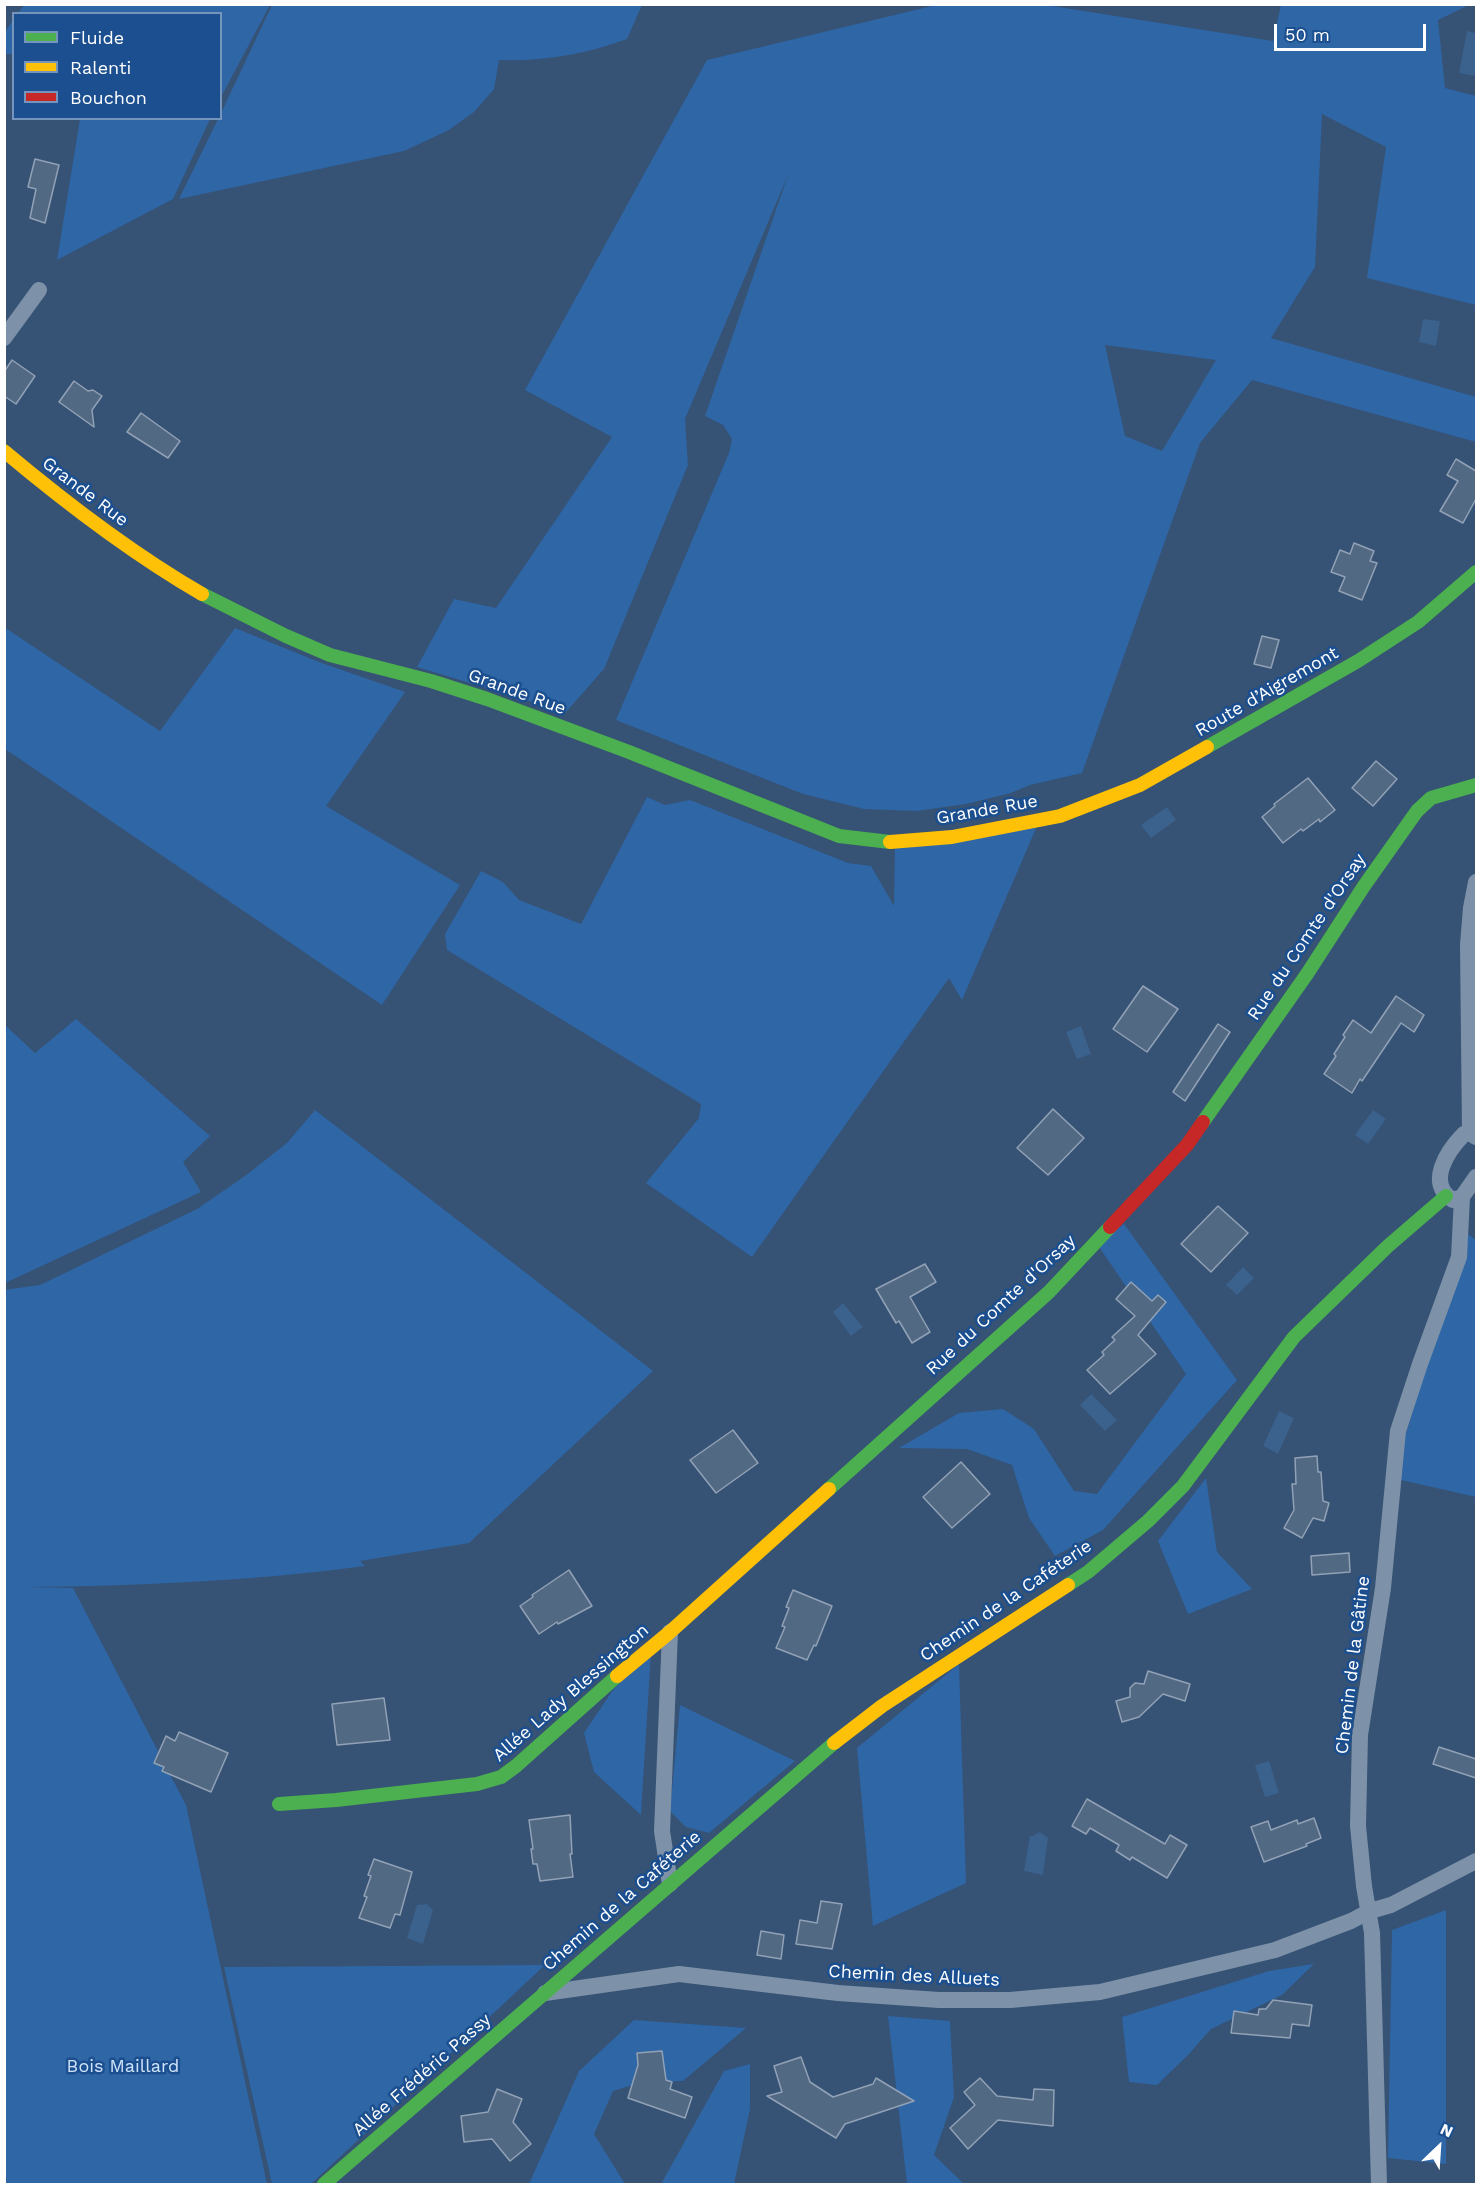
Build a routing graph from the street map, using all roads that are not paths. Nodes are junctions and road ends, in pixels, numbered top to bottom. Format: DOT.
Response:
graph roads {
  1 [pos="39,290"];
  2 [pos="4,338"];
  3 [pos="4,450"];
  4 [pos="1476,572"];
  5 [pos="1476,786"];
  6 [pos="1060,816"];
  7 [pos="1476,882"];
  8 [pos="1473,1135"];
  9 [pos="1476,1178"];
  10 [pos="1454,1196"];
  11 [pos="670,1632"];
  12 [pos="279,1804"];
  13 [pos="1476,1861"];
  14 [pos="670,1884"];
  15 [pos="1370,1911"];
  16 [pos="544,1993"];
  17 [pos="324,2184"];
  18 [pos="1378,2184"];
  1 -- 2 [label="street"];
  3 -- 6 [label="street, Grande Rue"];
  4 -- 6 [label="street, Route d’Aigremont"];
  5 -- 11 [label="street, Rue du Comte d'Orsay"];
  7 -- 8 [label="street"];
  8 -- 10 [label="street, Chemin de la Gâtine"];
  9 -- 10 [label="street"];
  10 -- 14 [label="street, Chemin de la Caféterie"];
  10 -- 15 [label="street, Chemin de la Gâtine"];
  11 -- 12 [label="street, Allée Lady Blessington"];
  11 -- 14 [label="street"];
  13 -- 15 [label="street, Chemin des Alluets"];
  14 -- 16 [label="street, Chemin de la Caféterie"];
  15 -- 16 [label="street, Chemin des Alluets"];
  15 -- 18 [label="street, Chemin de la Gâtine"];
  16 -- 17 [label="street, Allée Frédéric Passy"];
}
